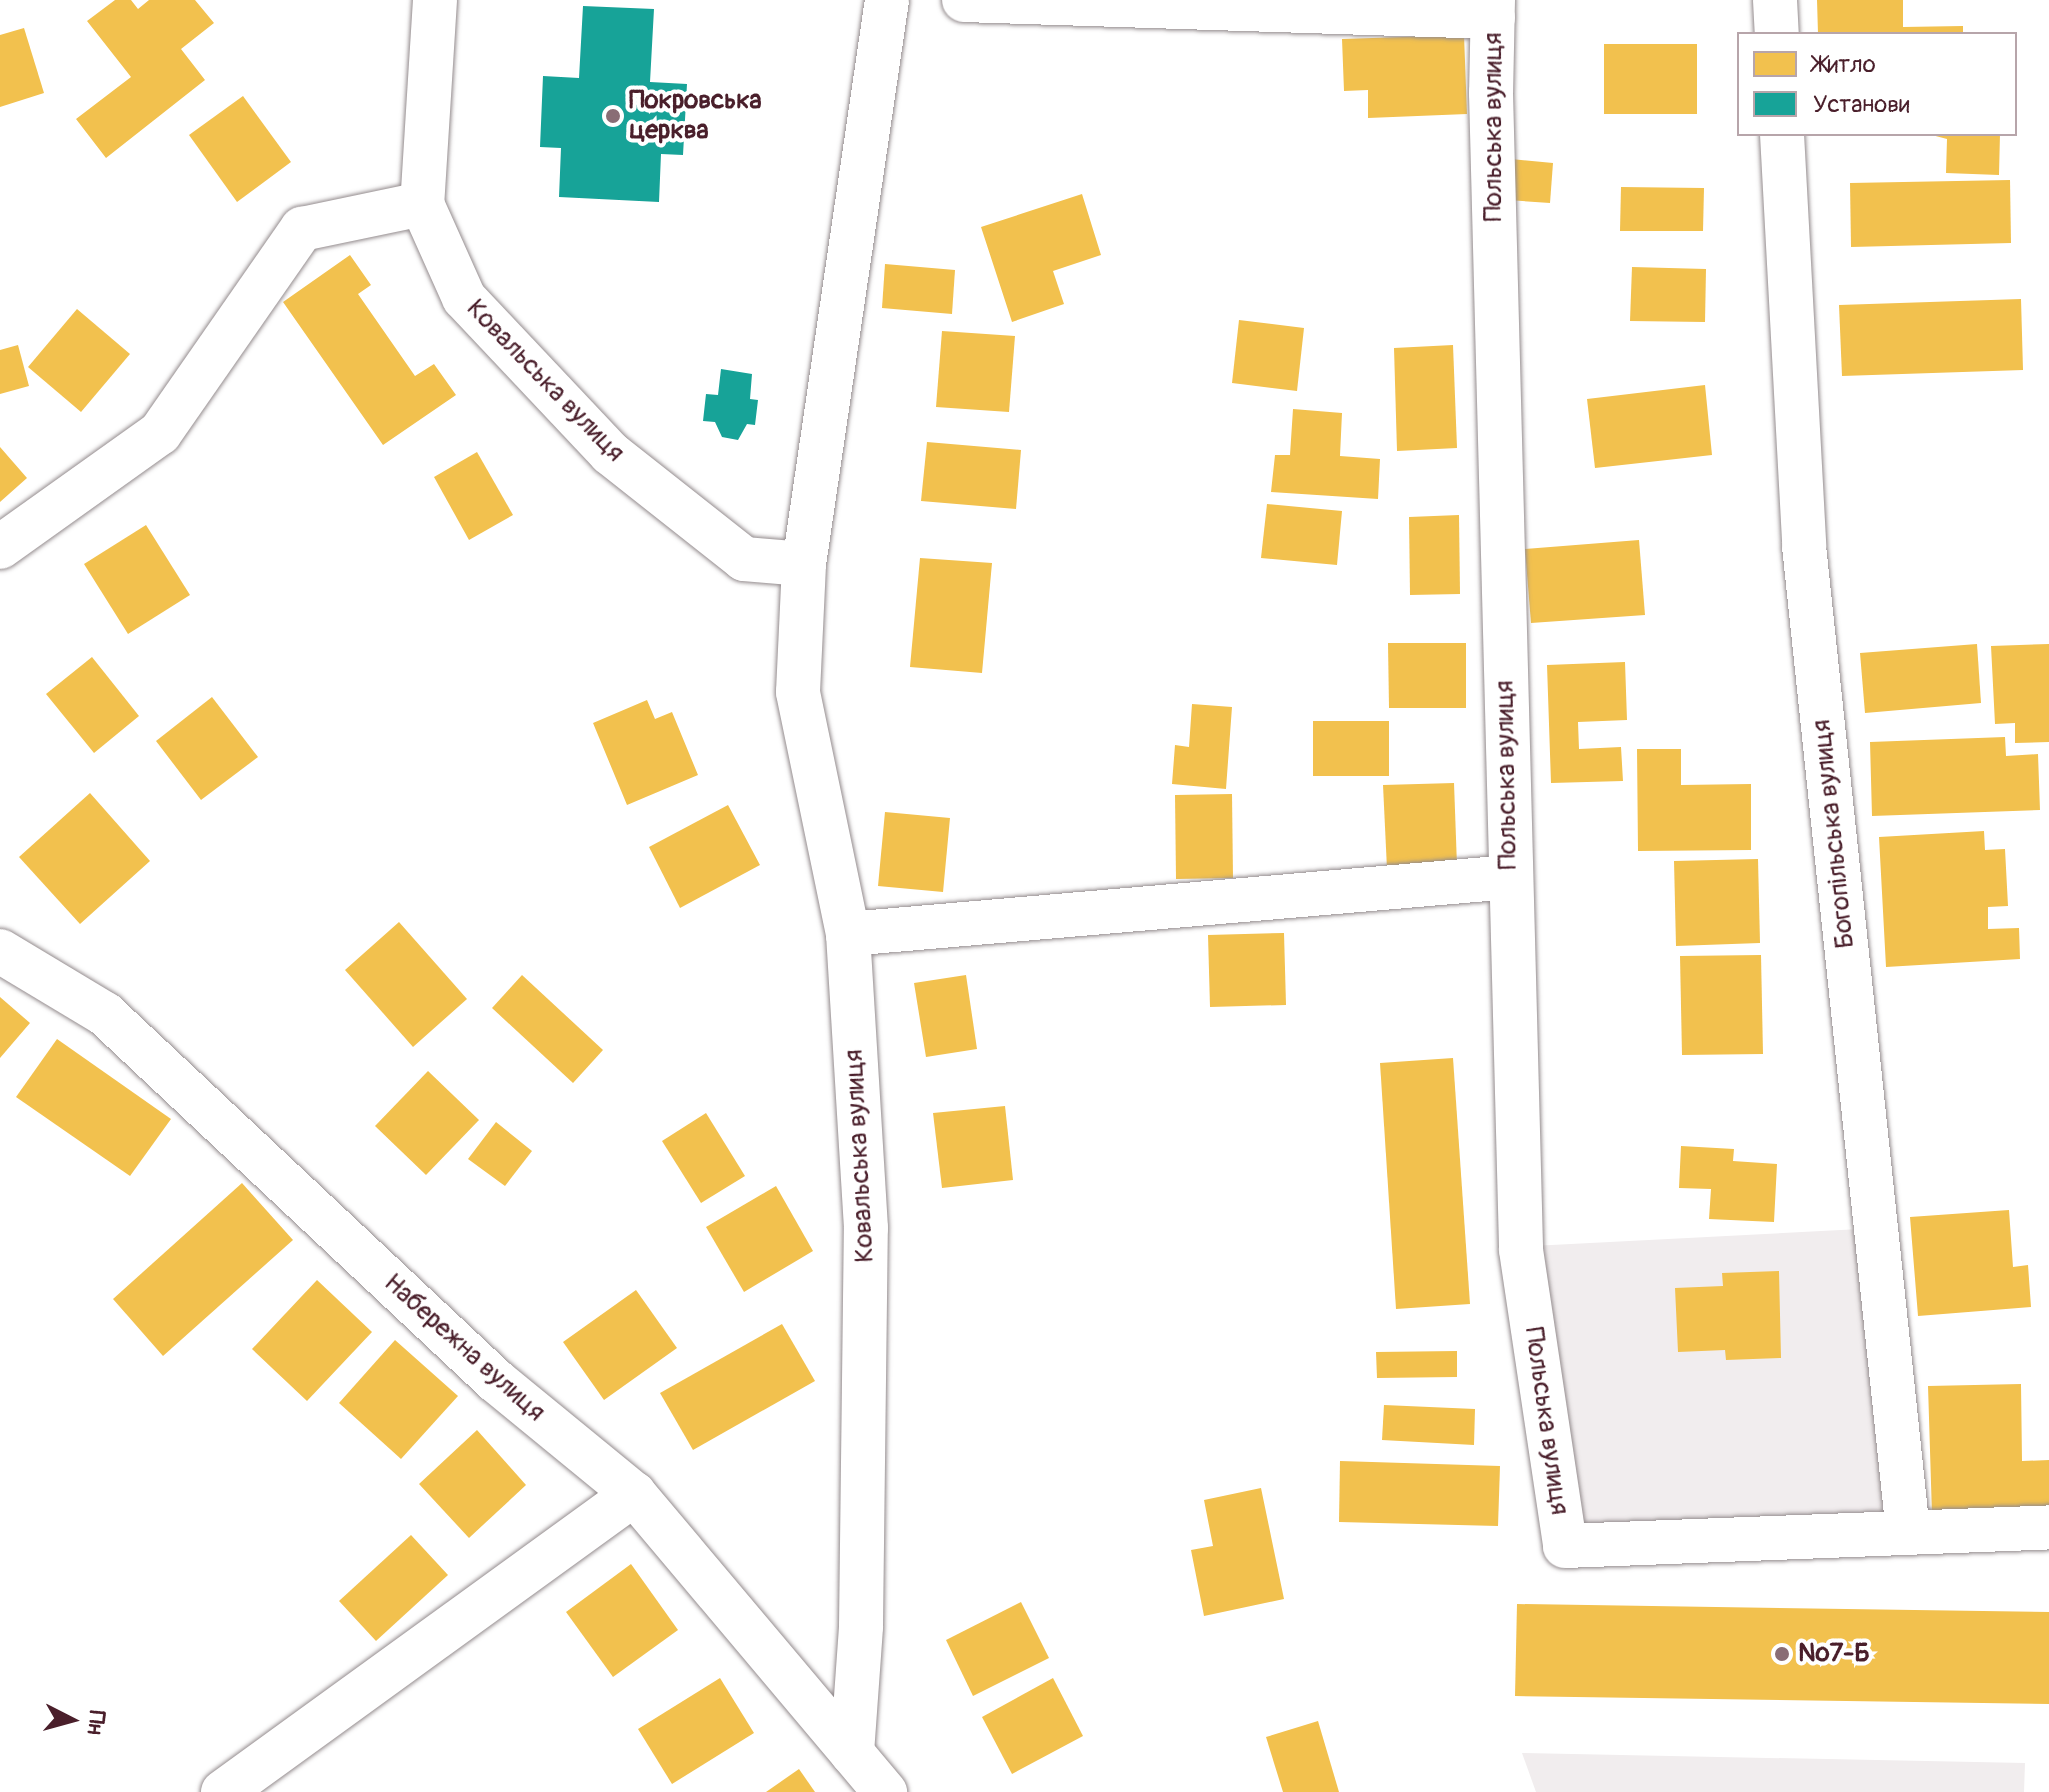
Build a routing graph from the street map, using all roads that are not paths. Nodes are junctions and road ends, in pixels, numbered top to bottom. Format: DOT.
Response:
graph roads {
  1 [pos="435,0"];
  2 [pos="887,0"];
  3 [pos="964,0"];
  4 [pos="1775,0"];
  5 [pos="1493,9"];
  6 [pos="1777,32"];
  7 [pos="1782,136"];
  8 [pos="422,204"];
  9 [pos="0,547"];
  10 [pos="804,564"];
  11 [pos="1510,877"];
  12 [pos="848,934"];
  13 [pos="0,951"];
  14 [pos="634,1494"];
  15 [pos="2049,1527"];
  16 [pos="1908,1533"];
  17 [pos="852,1753"];
  18 [pos="223,1792"];
  19 [pos="885,1792"];
  1 -- 8 [label="street, Ковальська вулиця"];
  2 -- 10 [label="street, Ковальська вулиця"];
  3 -- 5 [label="street"];
  4 -- 6 [label="street"];
  5 -- 11 [label="street, Польська вулиця"];
  7 -- 16 [label="street, Богопільська вулиця"];
  8 -- 9 [label="street"];
  8 -- 10 [label="street, Ковальська вулиця"];
  10 -- 12 [label="street, Ковальська вулиця"];
  11 -- 12 [label="street"];
  11 -- 16 [label="street, Польська вулиця"];
  12 -- 17 [label="street, Ковальська вулиця"];
  13 -- 14 [label="street, Набережна вулиця"];
  14 -- 17 [label="street, Набережна вулиця"];
  14 -- 18 [label="street"];
  15 -- 16 [label="street"];
  17 -- 19 [label="street, Набережна вулиця"];
}
